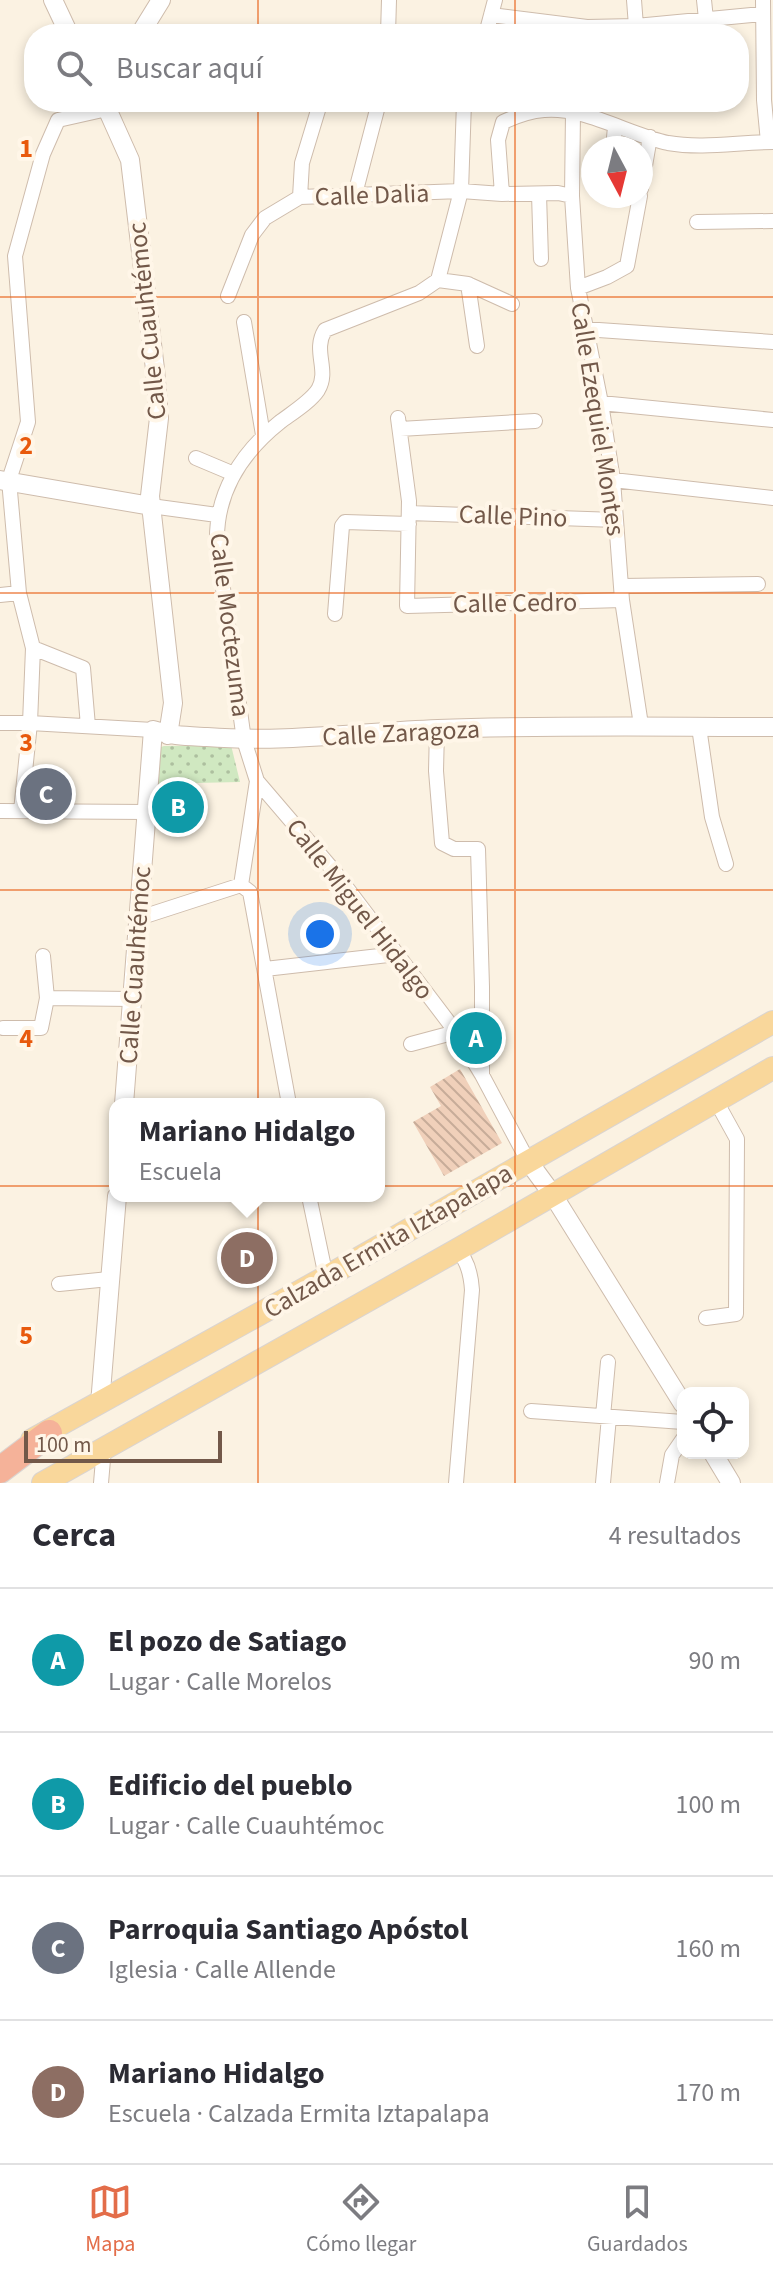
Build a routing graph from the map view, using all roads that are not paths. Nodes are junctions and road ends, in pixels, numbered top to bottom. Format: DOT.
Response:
graph roads {
  1 [pos="53,0"];
  2 [pos="161,0"];
  3 [pos="389,0"];
  4 [pos="634,0"];
  5 [pos="704,0"];
  6 [pos="493,7"];
  7 [pos="762,7"];
  8 [pos="706,19"];
  9 [pos="64,24"];
  10 [pos="146,24"];
  11 [pos="388,24"];
  12 [pos="573,24"];
  13 [pos="636,24"];
  14 [pos="656,24"];
  15 [pos="85,112"];
  16 [pos="109,112"];
  17 [pos="317,112"];
  18 [pos="376,112"];
  19 [pos="464,112"];
  20 [pos="531,112"];
  21 [pos="573,112"];
  22 [pos="615,127"];
  23 [pos="614,136"];
  24 [pos="646,136"];
  25 [pos="653,138"];
  26 [pos="770,142"];
  27 [pos="461,191"];
  28 [pos="355,194"];
  29 [pos="502,194"];
  30 [pos="539,194"];
  31 [pos="572,196"];
  32 [pos="300,197"];
  33 [pos="638,208"];
  34 [pos="773,221"];
  35 [pos="697,222"];
  36 [pos="541,259"];
  37 [pos="438,280"];
  38 [pos="468,284"];
  39 [pos="578,288"];
  40 [pos="228,296"];
  41 [pos="512,304"];
  42 [pos="244,322"];
  43 [pos="584,329"];
  44 [pos="773,342"];
  45 [pos="477,346"];
  46 [pos="601,403"];
  47 [pos="773,420"];
  48 [pos="535,421"];
  49 [pos="263,435"];
  50 [pos="196,458"];
  51 [pos="234,474"];
  52 [pos="5,480"];
  53 [pos="613,480"];
  54 [pos="773,498"];
  55 [pos="151,506"];
  56 [pos="217,515"];
  57 [pos="409,518"];
  58 [pos="616,520"];
  59 [pos="758,584"];
  60 [pos="19,593"];
  61 [pos="622,593"];
  62 [pos="0,595"];
  63 [pos="335,614"];
  64 [pos="33,648"];
  65 [pos="0,723"];
  66 [pos="30,723"];
  67 [pos="641,725"];
  68 [pos="88,726"];
  69 [pos="699,727"];
  70 [pos="773,727"];
  71 [pos="437,729"];
  72 [pos="160,732"];
  73 [pos="244,740"];
  74 [pos="257,781"];
  75 [pos="0,811"];
  76 [pos="21,811"];
  77 [pos="146,812"];
  78 [pos="726,864"];
  79 [pos="241,885"];
  80 [pos="139,918"];
  81 [pos="397,954"];
  82 [pos="43,956"];
  83 [pos="265,969"];
  84 [pos="47,998"];
  85 [pos="132,999"];
  86 [pos="773,1022"];
  87 [pos="3,1028"];
  88 [pos="456,1032"];
  89 [pos="411,1044"];
  90 [pos="773,1068"];
  91 [pos="482,1075"];
  92 [pos="124,1098"];
  93 [pos="288,1098"];
  94 [pos="716,1101"];
  95 [pos="528,1161"];
  96 [pos="553,1195"];
  97 [pos="116,1202"];
  98 [pos="310,1202"];
  99 [pos="457,1250"];
  100 [pos="326,1277"];
  101 [pos="109,1279"];
  102 [pos="59,1284"];
  103 [pos="706,1318"];
  104 [pos="608,1362"];
  105 [pos="677,1394"];
  106 [pos="100,1404"];
  107 [pos="531,1411"];
  108 [pos="606,1417"];
  109 [pos="677,1422"];
  110 [pos="49,1433"];
  111 [pos="104,1448"];
  112 [pos="677,1448"];
  113 [pos="0,1456"];
  114 [pos="717,1459"];
  115 [pos="0,1470"];
  116 [pos="43,1483"];
  117 [pos="101,1483"];
  118 [pos="456,1483"];
  119 [pos="603,1483"];
  120 [pos="667,1483"];
  121 [pos="731,1483"];
  1 -- 9 [label="street"];
  2 -- 10 [label="street"];
  3 -- 11 [label="street"];
  4 -- 13 [label="street"];
  5 -- 8 [label="street"];
  6 -- 12 [label="street"];
  7 -- 8 [label="street"];
  7 -- 26 [label="street"];
  8 -- 14 [label="street"];
  15 -- 52 [label="street"];
  16 -- 55 [label="street, Calle Cuauhtémoc"];
  17 -- 32 [label="street"];
  18 -- 28 [label="street"];
  19 -- 27 [label="street"];
  20 -- 29 [label="street"];
  21 -- 22 [label="street"];
  21 -- 31 [label="street, Calle Ezequiel Montes"];
  22 -- 23 [label="street"];
  22 -- 24 [label="street"];
  25 -- 26 [label="street"];
  27 -- 28 [label="street, Calle Dalia"];
  27 -- 29 [label="street, Calle Dalia"];
  27 -- 37 [label="street"];
  28 -- 32 [label="street, Calle Dalia"];
  29 -- 30 [label="street, Calle Dalia"];
  30 -- 31 [label="street, Calle Dalia"];
  30 -- 36 [label="street"];
  31 -- 39 [label="street, Calle Ezequiel Montes"];
  32 -- 40 [label="street, Calle Dalia"];
  33 -- 39 [label="street"];
  34 -- 35 [label="street"];
  37 -- 38 [label="street"];
  37 -- 49 [label="street, Calle Moctezuma"];
  38 -- 41 [label="street"];
  38 -- 45 [label="street"];
  39 -- 43 [label="street, Calle Ezequiel Montes"];
  42 -- 49 [label="street"];
  43 -- 44 [label="street"];
  43 -- 46 [label="street, Calle Ezequiel Montes"];
  46 -- 47 [label="street"];
  46 -- 53 [label="street, Calle Ezequiel Montes"];
  48 -- 57 [label="street"];
  49 -- 51 [label="street, Calle Moctezuma"];
  50 -- 51 [label="street"];
  51 -- 56 [label="street, Calle Moctezuma"];
  52 -- 55 [label="street"];
  52 -- 60 [label="street"];
  53 -- 54 [label="street"];
  53 -- 58 [label="street, Calle Ezequiel Montes"];
  55 -- 56 [label="street"];
  55 -- 72 [label="street, Calle Cuauhtémoc"];
  56 -- 73 [label="street, Calle Moctezuma"];
  57 -- 58 [label="street, Calle Pino"];
  57 -- 61 [label="street, Calle Cedro"];
  57 -- 63 [label="street, Calle Pino"];
  58 -- 61 [label="street, Calle Ezequiel Montes"];
  59 -- 61 [label="street, Calle Cedro"];
  60 -- 62 [label="street"];
  60 -- 64 [label="street"];
  61 -- 67 [label="street, Calle Ezequiel Montes"];
  64 -- 66 [label="street"];
  64 -- 68 [label="street"];
  65 -- 66 [label="street, Calle Zaragoza"];
  66 -- 68 [label="street, Calle Zaragoza"];
  66 -- 76 [label="street"];
  67 -- 69 [label="street, Calle Zaragoza"];
  67 -- 71 [label="street, Calle Zaragoza"];
  68 -- 72 [label="street, Calle Zaragoza"];
  69 -- 70 [label="street, Calle Zaragoza"];
  69 -- 78 [label="street"];
  71 -- 73 [label="street, Calle Zaragoza"];
  71 -- 91 [label="street"];
  72 -- 73 [label="street, Calle Zaragoza"];
  72 -- 77 [label="street, Calle Cuauhtémoc"];
  73 -- 74 [label="street, Calle Miguel Hidalgo"];
  74 -- 79 [label="street"];
  74 -- 81 [label="street, Calle Miguel Hidalgo"];
  75 -- 76 [label="street"];
  76 -- 77 [label="street"];
  77 -- 80 [label="street, Calle Cuauhtémoc"];
  79 -- 80 [label="street"];
  79 -- 83 [label="street"];
  80 -- 85 [label="street, Calle Cuauhtémoc"];
  81 -- 83 [label="street"];
  81 -- 88 [label="street, Calle Miguel Hidalgo"];
  82 -- 84 [label="street"];
  83 -- 93 [label="street"];
  84 -- 85 [label="street"];
  84 -- 87 [label="street"];
  85 -- 92 [label="street, Calle Cuauhtémoc"];
  86 -- 95 [label="main road, Calzada Ermita Iztapalapa"];
  88 -- 89 [label="street"];
  88 -- 91 [label="street, Calle Miguel Hidalgo"];
  90 -- 94 [label="main road, Calzada Ermita Iztapalapa"];
  91 -- 95 [label="street, Calle Miguel Hidalgo"];
  94 -- 96 [label="main road, Calzada Ermita Iztapalapa"];
  94 -- 103 [label="street"];
  95 -- 96 [label="street"];
  95 -- 100 [label="main road, Calzada Ermita Iztapalapa"];
  96 -- 99 [label="main road, Calzada Ermita Iztapalapa"];
  96 -- 105 [label="street"];
  97 -- 101 [label="street"];
  98 -- 100 [label="street"];
  99 -- 111 [label="main road, Calzada Ermita Iztapalapa"];
  99 -- 118 [label="street"];
  100 -- 106 [label="main road, Calzada Ermita Iztapalapa"];
  101 -- 102 [label="street"];
  101 -- 106 [label="street"];
  104 -- 108 [label="street"];
  106 -- 110 [label="main road, Calzada Ermita Iztapalapa"];
  107 -- 108 [label="street"];
  108 -- 109 [label="street"];
  108 -- 119 [label="street"];
  110 -- 113 [label="main road, Calzada Ermita Iztapalapa"];
  110 -- 115 [label="highway"];
  111 -- 116 [label="main road, Calzada Ermita Iztapalapa"];
  111 -- 117 [label="street"];
  112 -- 120 [label="street"];
  114 -- 121 [label="street"];
}
